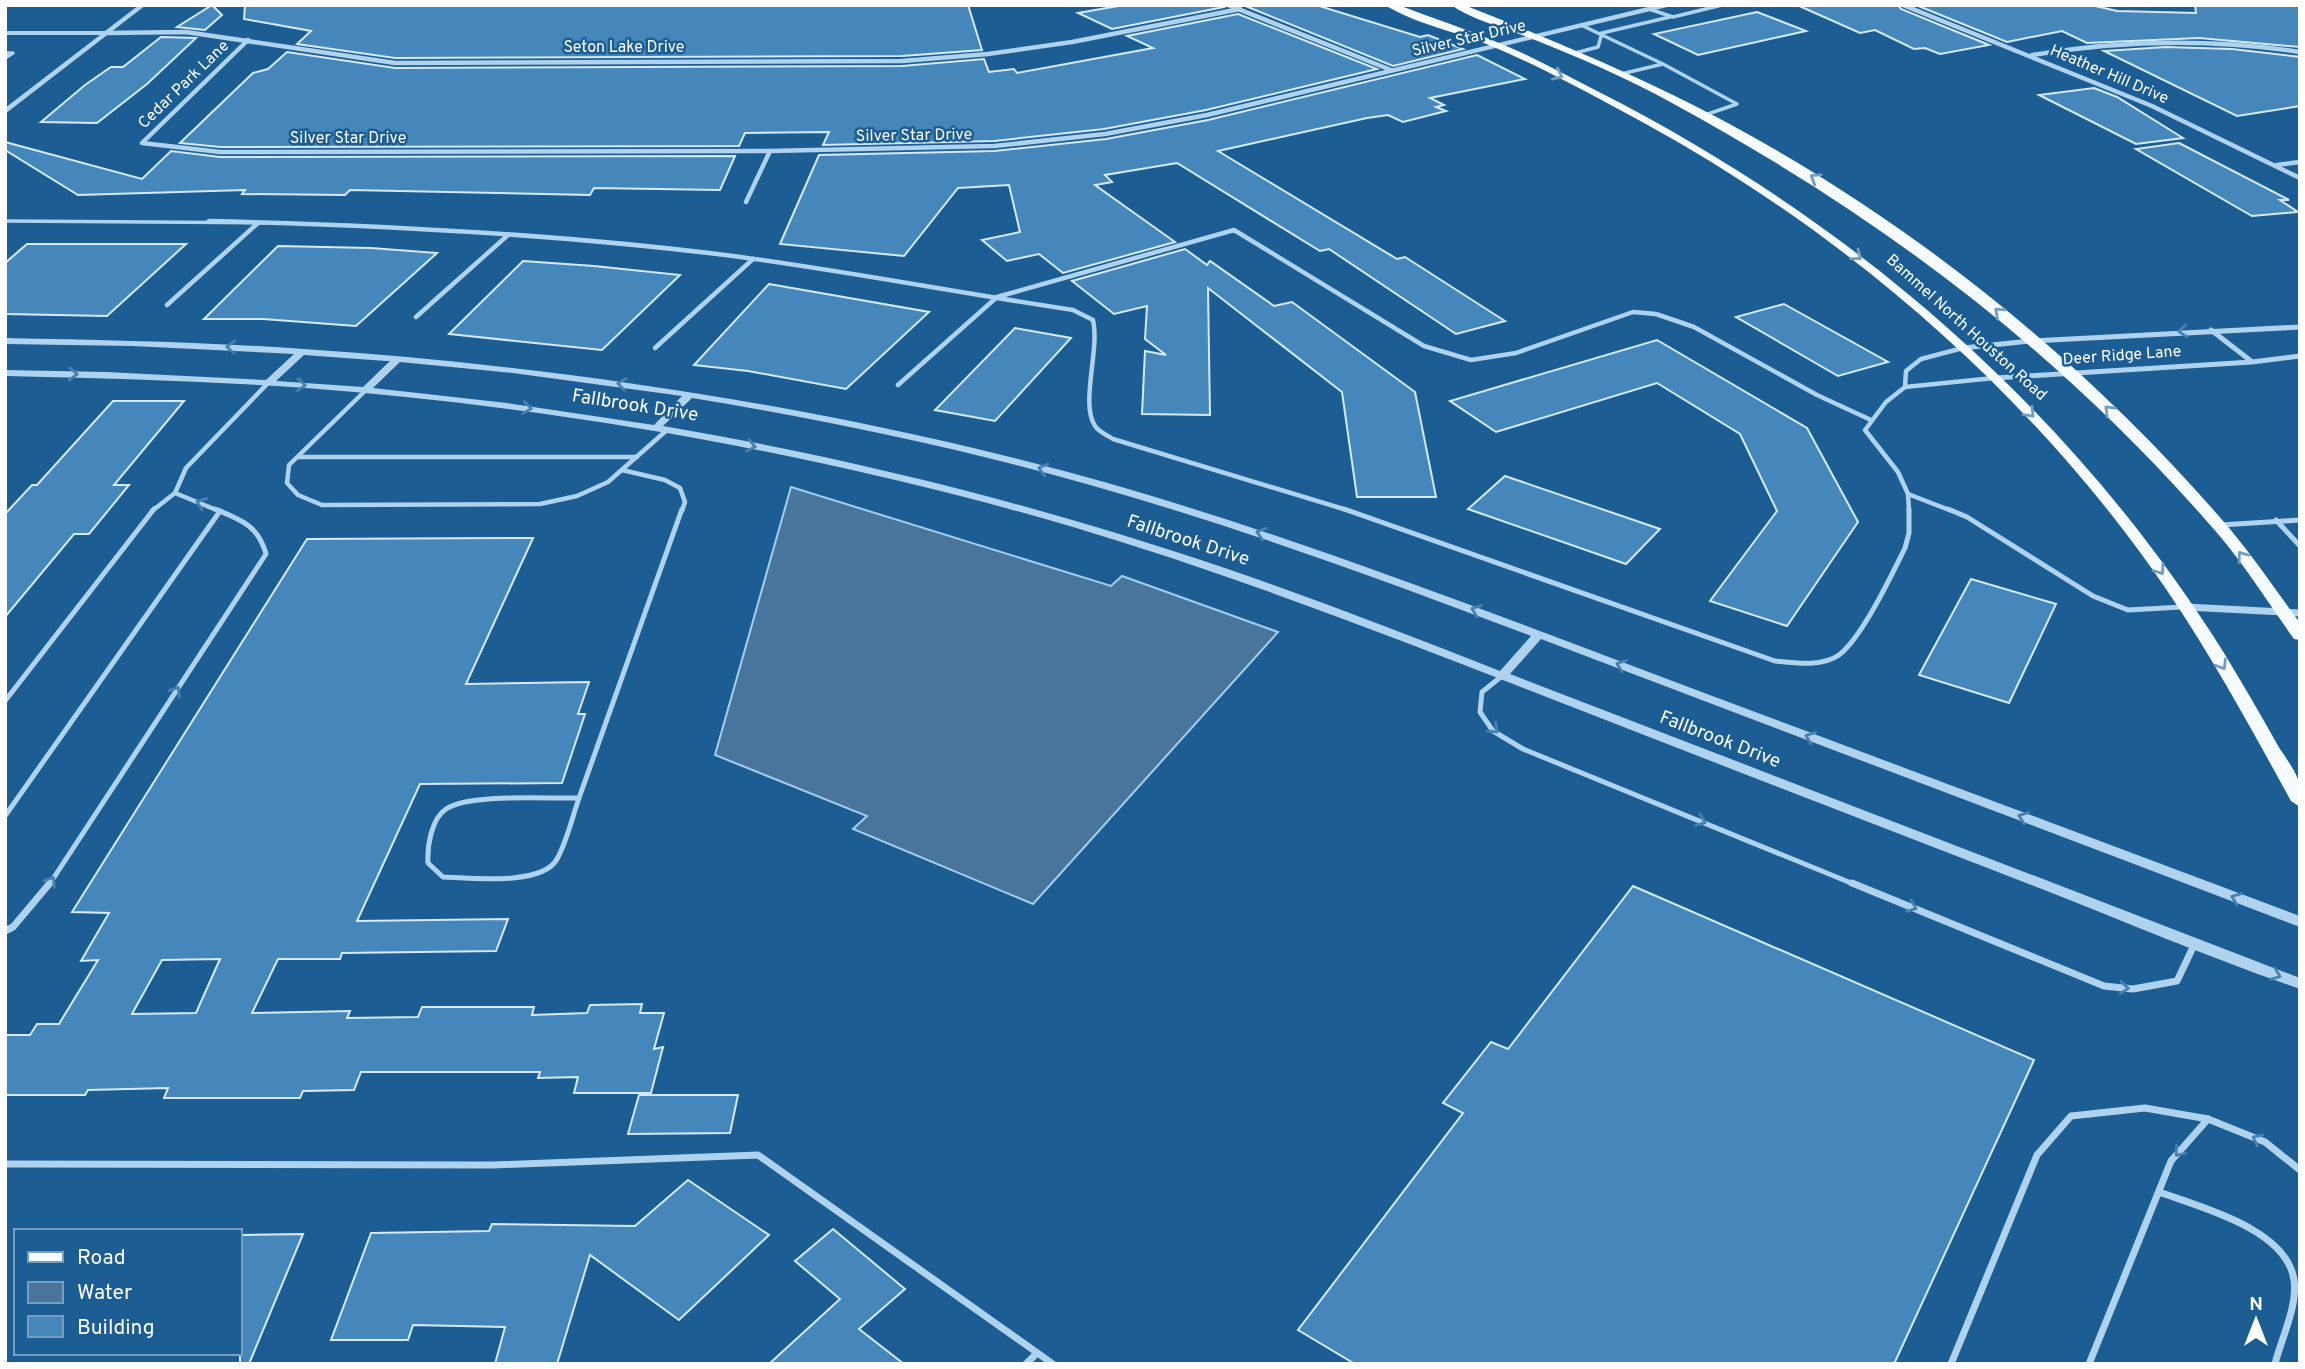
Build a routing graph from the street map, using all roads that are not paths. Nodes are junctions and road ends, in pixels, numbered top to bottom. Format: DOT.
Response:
graph roads {
  1 [pos="143,5"];
  2 [pos="1228,5"];
  3 [pos="1389,5"];
  4 [pos="1455,5"];
  5 [pos="1639,5"];
  6 [pos="1665,5"];
  7 [pos="1721,5"];
  8 [pos="1903,5"];
  9 [pos="1240,9"];
  10 [pos="1649,9"];
  11 [pos="1673,17"];
  12 [pos="1581,25"];
  13 [pos="5,33"];
  14 [pos="106,33"];
  15 [pos="1602,33"];
  16 [pos="1534,36"];
  17 [pos="248,40"];
  18 [pos="1497,45"];
  19 [pos="2300,52"];
  20 [pos="1575,53"];
  21 [pos="2032,55"];
  22 [pos="1663,64"];
  23 [pos="1392,70"];
  24 [pos="1621,74"];
  25 [pos="5,112"];
  26 [pos="1705,115"];
  27 [pos="149,144"];
  28 [pos="769,151"];
  29 [pos="2300,162"];
  30 [pos="2276,165"];
  31 [pos="2300,178"];
  32 [pos="746,202"];
  33 [pos="6,222"];
  34 [pos="258,223"];
  35 [pos="508,235"];
  36 [pos="753,259"];
  37 [pos="997,297"];
  38 [pos="167,305"];
  39 [pos="416,317"];
  40 [pos="2300,327"];
  41 [pos="2210,330"];
  42 [pos="5,341"];
  43 [pos="2030,341"];
  44 [pos="655,348"];
  45 [pos="1964,348"];
  46 [pos="303,351"];
  47 [pos="2300,356"];
  48 [pos="397,359"];
  49 [pos="2252,362"];
  50 [pos="5,373"];
  51 [pos="2068,373"];
  52 [pos="1995,378"];
  53 [pos="269,382"];
  54 [pos="898,385"];
  55 [pos="1905,387"];
  56 [pos="366,390"];
  57 [pos="690,394"];
  58 [pos="1871,420"];
  59 [pos="662,429"];
  60 [pos="298,457"];
  61 [pos="638,457"];
  62 [pos="622,470"];
  63 [pos="175,493"];
  64 [pos="1908,494"];
  65 [pos="220,511"];
  66 [pos="2276,520"];
  67 [pos="2300,520"];
  68 [pos="2218,525"];
  69 [pos="2300,546"];
  70 [pos="2185,607"];
  71 [pos="2291,612"];
  72 [pos="1539,634"];
  73 [pos="2300,635"];
  74 [pos="1502,676"];
  75 [pos="5,701"];
  76 [pos="579,798"];
  77 [pos="2300,801"];
  78 [pos="5,816"];
  79 [pos="2300,922"];
  80 [pos="5,931"];
  81 [pos="2195,943"];
  82 [pos="2300,984"];
  83 [pos="2208,1119"];
  84 [pos="5,1164"];
  85 [pos="2300,1170"];
  86 [pos="2159,1192"];
  87 [pos="1038,1353"];
  88 [pos="1026,1364"];
  89 [pos="1053,1364"];
  90 [pos="1951,1364"];
  91 [pos="2089,1364"];
  92 [pos="2275,1364"];
  1 -- 14 [label="street"];
  2 -- 9 [label="street"];
  3 -- 18 [label="main road, Bammel North Houston Road"];
  4 -- 16 [label="main road, Bammel North Houston Road"];
  5 -- 10 [label="street"];
  6 -- 10 [label="street, Silver Star Drive"];
  7 -- 11 [label="lane"];
  8 -- 21 [label="street, Heather Hill Drive"];
  9 -- 17 [label="street, Seton Lake Drive"];
  9 -- 23 [label="street"];
  10 -- 11 [label="lane"];
  10 -- 12 [label="street, Silver Star Drive"];
  11 -- 15 [label="lane"];
  12 -- 15 [label="lane"];
  12 -- 16 [label="street, Silver Star Drive"];
  13 -- 14 [label="street, Seton Lake Drive"];
  14 -- 17 [label="street, Seton Lake Drive"];
  14 -- 25 [label="street"];
  15 -- 20 [label="lane"];
  15 -- 22 [label="lane"];
  16 -- 18 [label="street, Silver Star Drive"];
  16 -- 20 [label="main road, Bammel North Houston Road"];
  17 -- 27 [label="street, Cedar Park Lane"];
  18 -- 23 [label="street, Silver Star Drive"];
  18 -- 45 [label="main road, Bammel North Houston Road, one-way"];
  19 -- 21 [label="street"];
  20 -- 24 [label="main road, Bammel North Houston Road"];
  21 -- 30 [label="street, Heather Hill Drive"];
  22 -- 24 [label="lane"];
  22 -- 26 [label="lane"];
  23 -- 28 [label="street, Silver Star Drive"];
  24 -- 26 [label="main road, Bammel North Houston Road"];
  43 -- 26 [label="main road, Bammel North Houston Road, one-way"];
  27 -- 28 [label="street, Silver Star Drive"];
  28 -- 32 [label="street"];
  29 -- 30 [label="street"];
  30 -- 31 [label="street, Heather Hill Drive"];
  33 -- 34 [label="lane"];
  34 -- 35 [label="lane"];
  34 -- 38 [label="lane"];
  35 -- 36 [label="lane"];
  35 -- 39 [label="lane"];
  36 -- 37 [label="lane"];
  36 -- 44 [label="lane"];
  37 -- 54 [label="lane"];
  37 -- 58 [label="lane"];
  37 -- 64 [label="lane"];
  40 -- 41 [label="street, Deer Ridge Lane"];
  41 -- 43 [label="street, Deer Ridge Lane, one-way"];
  41 -- 49 [label="street"];
  46 -- 42 [label="street, Fallbrook Drive, one-way"];
  43 -- 45 [label="street, Deer Ridge Lane"];
  43 -- 51 [label="main road, Bammel North Houston Road"];
  45 -- 52 [label="main road, Bammel North Houston Road"];
  45 -- 55 [label="lane"];
  46 -- 48 [label="street, Fallbrook Drive"];
  46 -- 53 [label="street"];
  47 -- 49 [label="street, Deer Ridge Lane"];
  48 -- 56 [label="street"];
  57 -- 48 [label="street, Fallbrook Drive, one-way"];
  49 -- 51 [label="street, Deer Ridge Lane"];
  50 -- 53 [label="street, Fallbrook Drive, one-way"];
  51 -- 52 [label="street, Deer Ridge Lane"];
  68 -- 51 [label="main road, Bammel North Houston Road, one-way"];
  52 -- 55 [label="lane"];
  52 -- 70 [label="main road, Bammel North Houston Road, one-way"];
  53 -- 56 [label="street, Fallbrook Drive, one-way"];
  53 -- 63 [label="lane"];
  55 -- 58 [label="lane"];
  56 -- 59 [label="street, Fallbrook Drive, one-way"];
  56 -- 60 [label="lane"];
  57 -- 59 [label="street"];
  72 -- 57 [label="street, Fallbrook Drive, one-way"];
  58 -- 64 [label="lane"];
  59 -- 61 [label="lane"];
  59 -- 74 [label="street, Fallbrook Drive, one-way"];
  60 -- 61 [label="lane"];
  60 -- 62 [label="lane"];
  61 -- 62 [label="lane"];
  62 -- 76 [label="lane"];
  65 -- 63 [label="lane, one-way"];
  63 -- 75 [label="lane"];
  64 -- 70 [label="lane"];
  65 -- 78 [label="lane"];
  80 -- 65 [label="lane, one-way"];
  66 -- 67 [label="lane"];
  66 -- 68 [label="lane"];
  66 -- 69 [label="lane"];
  71 -- 68 [label="main road, Bammel North Houston Road, one-way"];
  70 -- 71 [label="street"];
  70 -- 77 [label="main road, Bammel North Houston Road, one-way"];
  71 -- 73 [label="main road, Bammel North Houston Road"];
  72 -- 74 [label="street"];
  79 -- 72 [label="street, Fallbrook Drive, one-way"];
  74 -- 81 [label="street, Fallbrook Drive"];
  74 -- 81 [label="lane, one-way"];
  76 -- 76 [label="lane"];
  81 -- 82 [label="street, Fallbrook Drive, one-way"];
  85 -- 83 [label="lane, one-way"];
  83 -- 86 [label="lane, one-way"];
  83 -- 90 [label="lane"];
  84 -- 87 [label="lane"];
  86 -- 91 [label="lane"];
  86 -- 92 [label="lane"];
  87 -- 88 [label="lane"];
  87 -- 89 [label="lane"];
}
